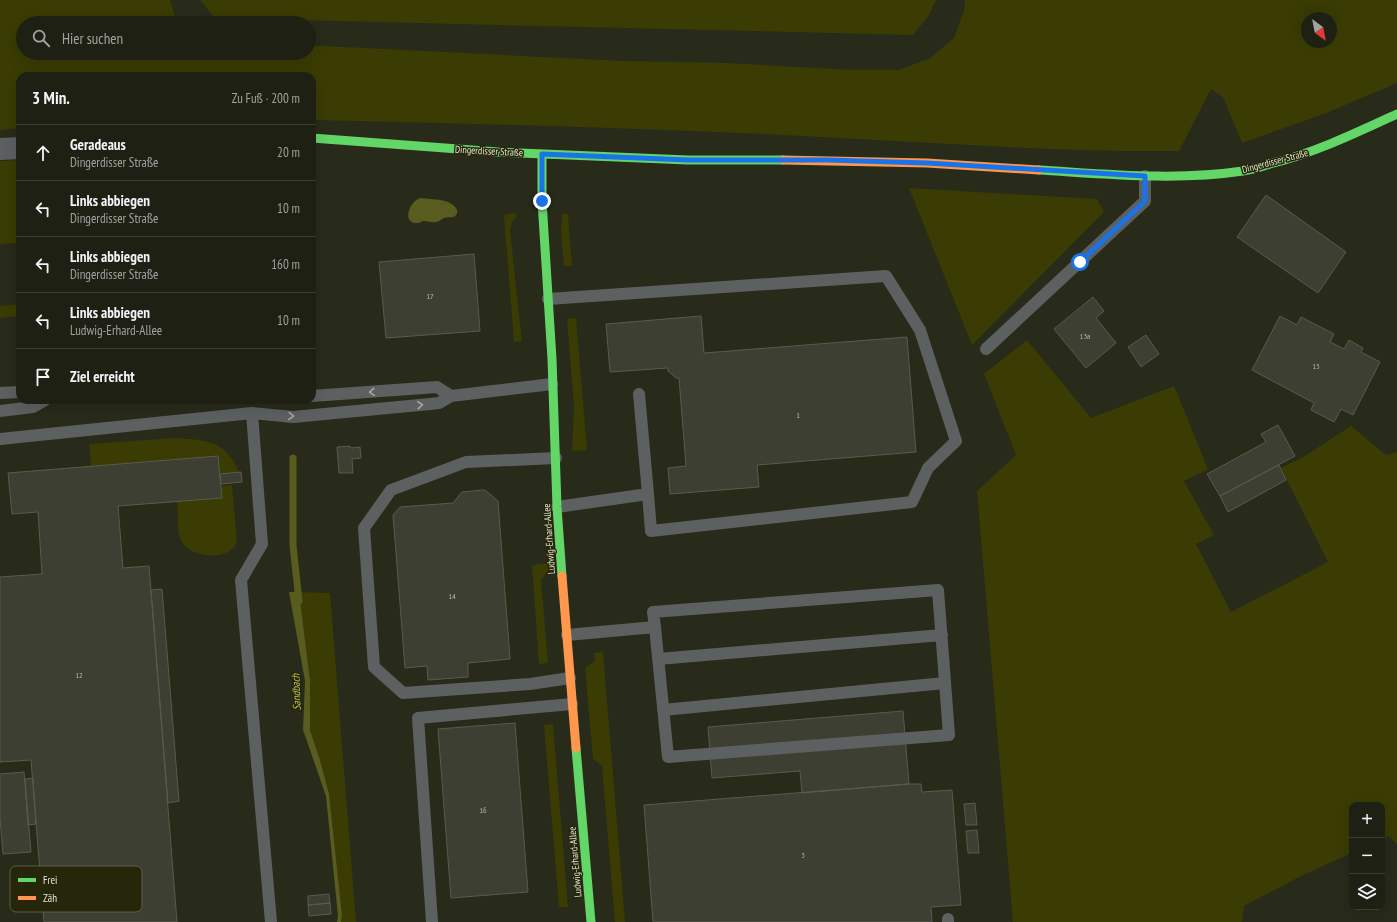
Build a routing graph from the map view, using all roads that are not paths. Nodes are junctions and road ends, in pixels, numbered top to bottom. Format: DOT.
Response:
graph roads {
  1 [pos="1397,114"];
  2 [pos="316,138"];
  3 [pos="16,148"];
  4 [pos="0,149"];
  5 [pos="542,154"];
  6 [pos="1145,176"];
  7 [pos="548,299"];
  8 [pos="986,349"];
  9 [pos="552,384"];
  10 [pos="16,392"];
  11 [pos="0,393"];
  12 [pos="639,394"];
  13 [pos="316,396"];
  14 [pos="451,396"];
  15 [pos="39,404"];
  16 [pos="0,411"];
  17 [pos="252,413"];
  18 [pos="0,439"];
  19 [pos="556,458"];
  20 [pos="648,494"];
  21 [pos="557,507"];
  22 [pos="655,626"];
  23 [pos="567,635"];
  24 [pos="942,635"];
  25 [pos="658,659"];
  26 [pos="570,678"];
  27 [pos="945,683"];
  28 [pos="572,704"];
  29 [pos="663,710"];
  30 [pos="271,922"];
  31 [pos="432,922"];
  32 [pos="592,922"];
  1 -- 6 [label="street, Dingerdisser Straße"];
  2 -- 5 [label="street, Dingerdisser Straße"];
  3 -- 4 [label="street"];
  5 -- 6 [label="street, Dingerdisser Straße"];
  5 -- 7 [label="street, Ludwig-Erhard-Allee"];
  6 -- 8 [label="lane"];
  7 -- 9 [label="street, Ludwig-Erhard-Allee"];
  7 -- 20 [label="lane"];
  9 -- 14 [label="lane"];
  9 -- 19 [label="street, Ludwig-Erhard-Allee"];
  10 -- 11 [label="lane"];
  12 -- 20 [label="lane"];
  14 -- 13 [label="lane, one-way"];
  17 -- 14 [label="lane, one-way"];
  15 -- 16 [label="lane"];
  17 -- 18 [label="lane"];
  17 -- 30 [label="lane"];
  19 -- 21 [label="street, Ludwig-Erhard-Allee"];
  19 -- 26 [label="lane"];
  20 -- 21 [label="lane"];
  21 -- 23 [label="street, Ludwig-Erhard-Allee"];
  22 -- 23 [label="lane"];
  22 -- 24 [label="lane"];
  22 -- 25 [label="lane"];
  23 -- 26 [label="street, Ludwig-Erhard-Allee"];
  24 -- 25 [label="lane"];
  24 -- 27 [label="lane"];
  25 -- 29 [label="lane"];
  26 -- 28 [label="street, Ludwig-Erhard-Allee"];
  27 -- 29 [label="lane"];
  27 -- 29 [label="lane"];
  28 -- 31 [label="lane"];
  28 -- 32 [label="street, Ludwig-Erhard-Allee"];
}
